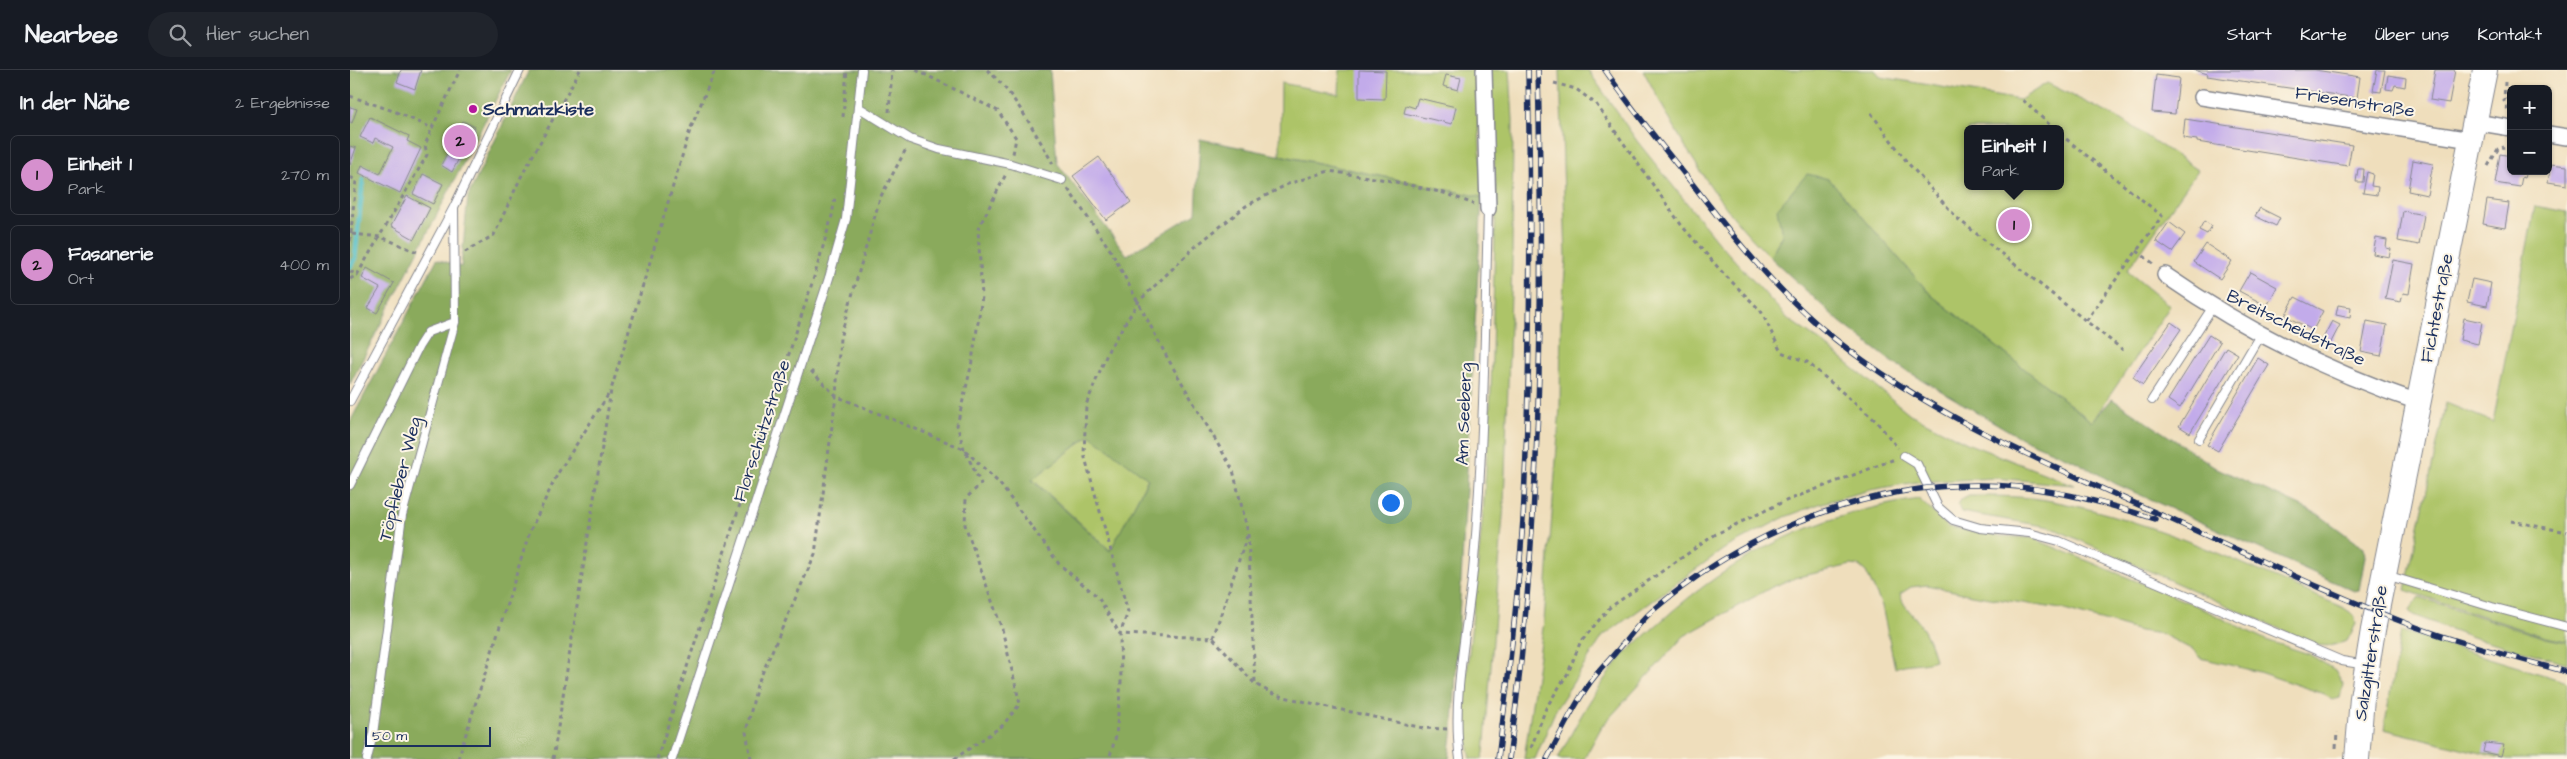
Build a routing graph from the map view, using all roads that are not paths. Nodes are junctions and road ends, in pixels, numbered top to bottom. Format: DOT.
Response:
graph roads {
  1 [pos="520,70"];
  2 [pos="862,70"];
  3 [pos="1484,70"];
  4 [pos="2495,74"];
  5 [pos="2202,97"];
  6 [pos="858,107"];
  7 [pos="2507,128"];
  8 [pos="2473,131"];
  9 [pos="2552,135"];
  10 [pos="2567,137"];
  11 [pos="1062,180"];
  12 [pos="454,207"];
  13 [pos="1488,209"];
  14 [pos="2164,275"];
  15 [pos="2212,308"];
  16 [pos="454,322"];
  17 [pos="2260,335"];
  18 [pos="2152,400"];
  19 [pos="350,401"];
  20 [pos="2418,402"];
  21 [pos="2199,439"];
  22 [pos="1904,456"];
  23 [pos="350,485"];
  24 [pos="2389,547"];
  25 [pos="2384,574"];
  26 [pos="2567,627"];
  27 [pos="2367,666"];
  28 [pos="367,759"];
  29 [pos="672,759"];
  30 [pos="1460,759"];
  31 [pos="2357,759"];
  1 -- 12 [label="lane, Töpfleber Weg"];
  2 -- 6 [label="lane, Florschützstraße"];
  3 -- 13 [label="street, Am Seeberg"];
  4 -- 8 [label="main road, Fichtestraße"];
  5 -- 8 [label="street, Friesenstraße"];
  6 -- 11 [label="lane"];
  6 -- 29 [label="lane, Florschützstraße"];
  7 -- 8 [label="street, Friesenstraße"];
  8 -- 20 [label="main road, Fichtestraße"];
  9 -- 10 [label="street"];
  12 -- 16 [label="lane, Töpfleber Weg"];
  12 -- 19 [label="lane, Töpfleber Weg"];
  13 -- 30 [label="lane, Am Seeberg"];
  14 -- 15 [label="street, Breitscheidstraße"];
  15 -- 17 [label="street, Breitscheidstraße"];
  15 -- 18 [label="lane"];
  16 -- 23 [label="lane"];
  16 -- 28 [label="lane, Töpfleber Weg"];
  17 -- 20 [label="street, Breitscheidstraße"];
  17 -- 21 [label="lane"];
  20 -- 24 [label="main road, Fichtestraße"];
  22 -- 27 [label="lane"];
  24 -- 25 [label="main road, Salzgitterstraße"];
  25 -- 26 [label="lane"];
  25 -- 27 [label="main road, Salzgitterstraße"];
  27 -- 31 [label="main road, Salzgitterstraße"];
}
